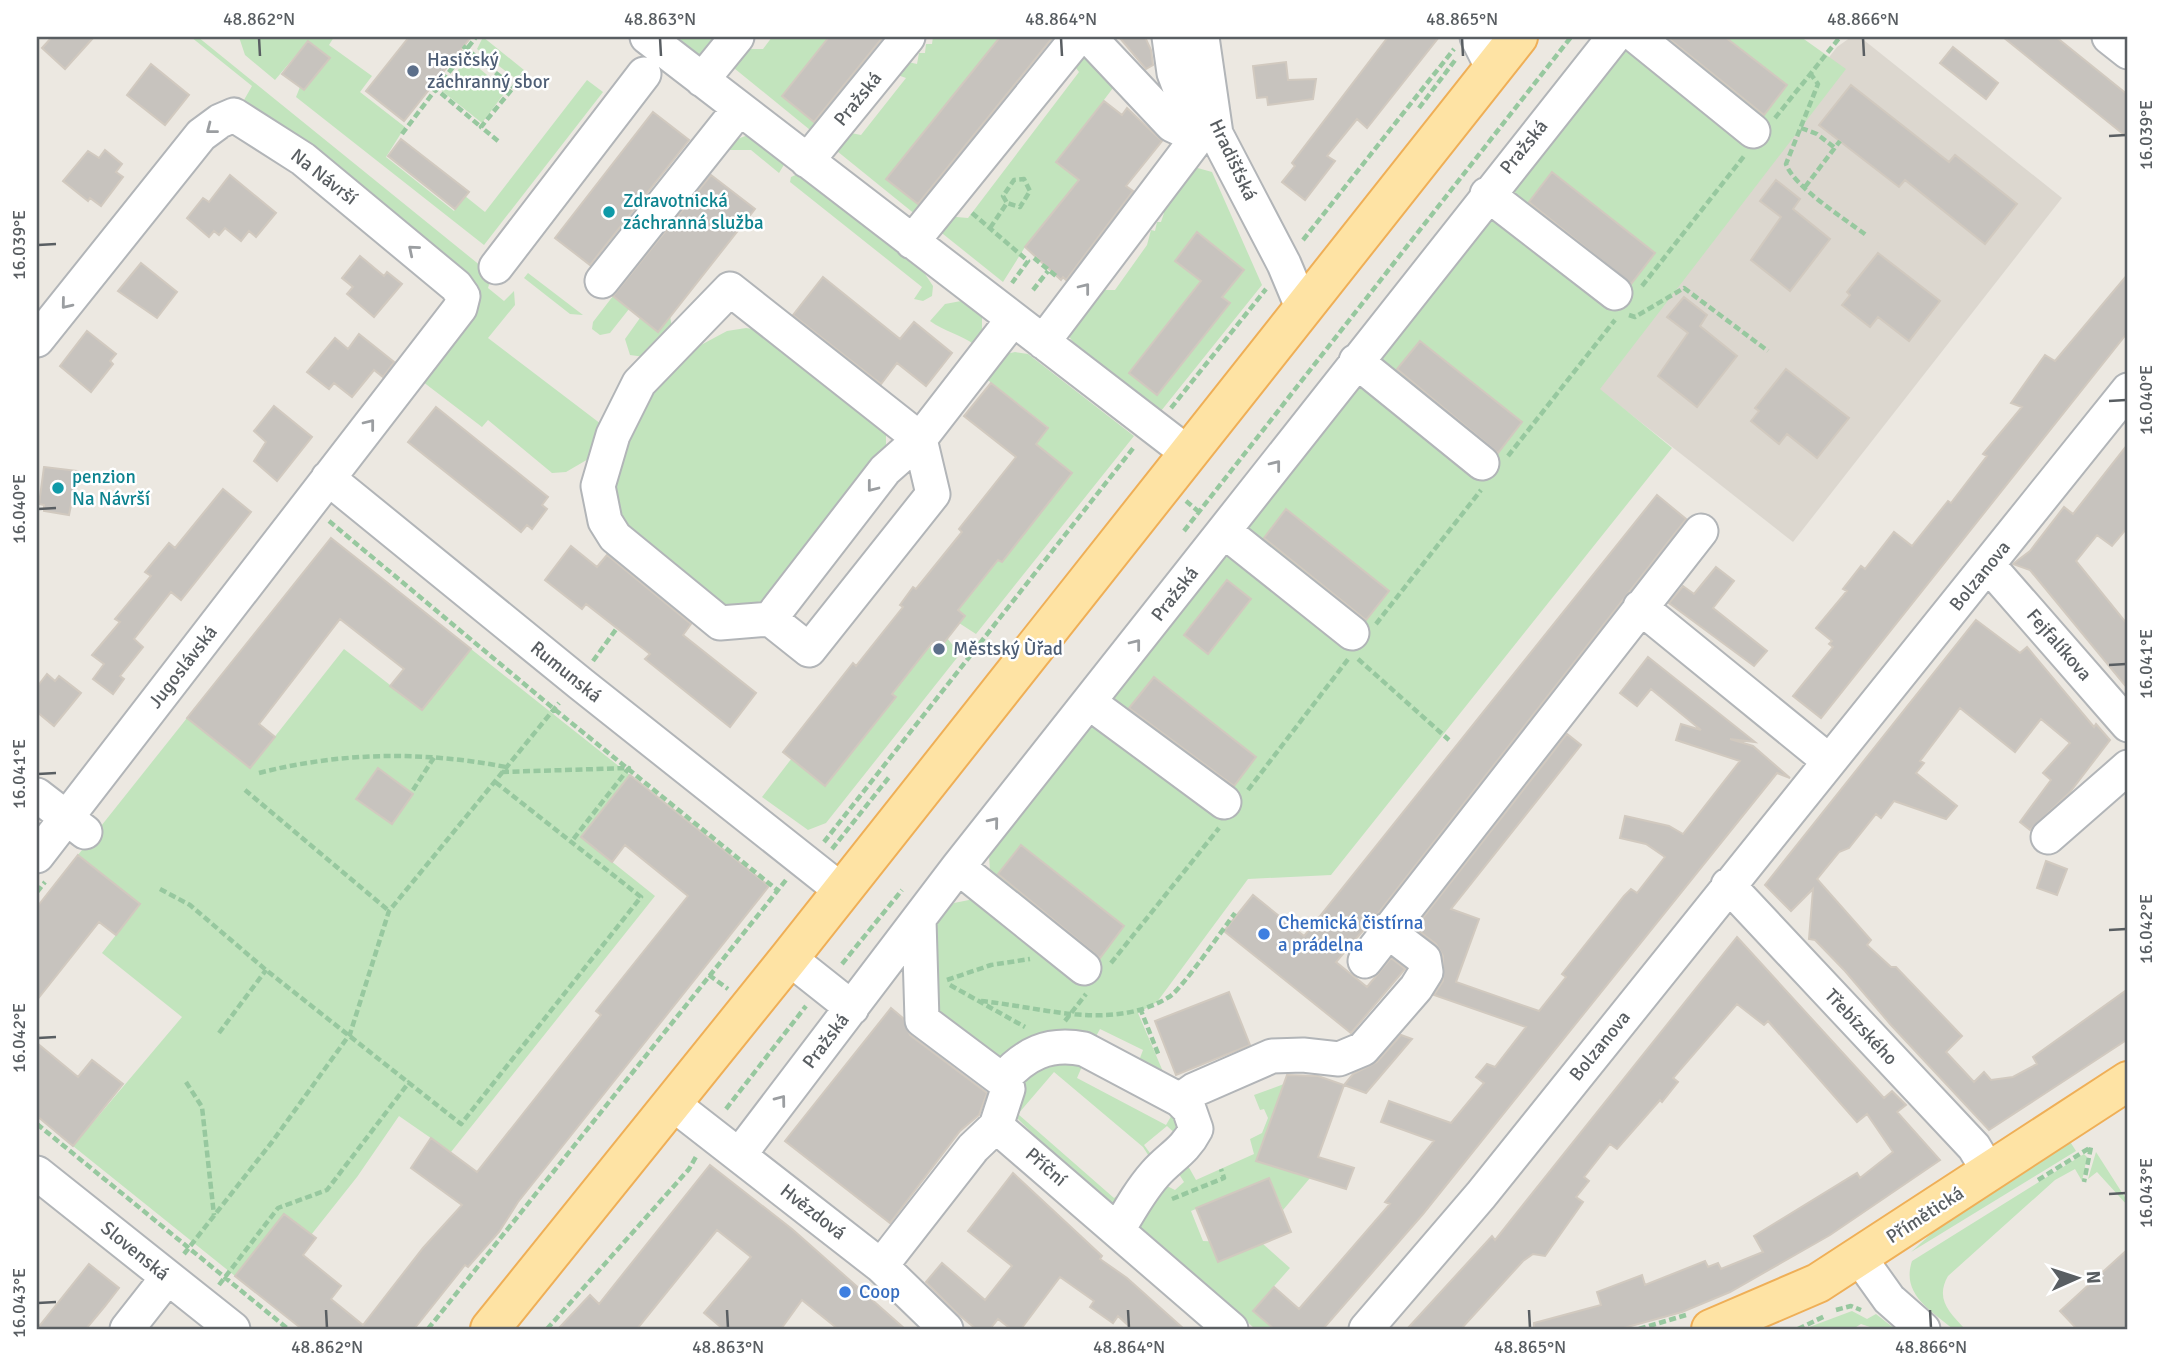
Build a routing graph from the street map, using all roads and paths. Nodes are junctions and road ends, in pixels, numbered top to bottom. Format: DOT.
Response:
graph roads {
  1 [pos="476,37"];
  2 [pos="647,37"];
  3 [pos="737,37"];
  4 [pos="908,37"];
  5 [pos="1078,37"];
  6 [pos="1090,37"];
  7 [pos="1202,37"];
  8 [pos="1518,37"];
  9 [pos="1571,37"];
  10 [pos="1614,37"];
  11 [pos="1637,37"];
  12 [pos="1840,37"];
  13 [pos="2109,37"];
  14 [pos="1166,42"];
  15 [pos="465,47"];
  16 [pos="2128,52"];
  17 [pos="1485,53"];
  18 [pos="526,72"];
  19 [pos="1810,73"];
  20 [pos="645,74"];
  21 [pos="702,80"];
  22 [pos="513,87"];
  23 [pos="436,89"];
  24 [pos="739,109"];
  25 [pos="481,127"];
  26 [pos="1801,128"];
  27 [pos="402,134"];
  28 [pos="1758,135"];
  29 [pos="1203,139"];
  30 [pos="498,141"];
  31 [pos="1840,141"];
  32 [pos="1835,148"];
  33 [pos="807,161"];
  34 [pos="1805,187"];
  35 [pos="1487,194"];
  36 [pos="1007,203"];
  37 [pos="972,213"];
  38 [pos="990,228"];
  39 [pos="1866,235"];
  40 [pos="912,242"];
  41 [pos="1034,258"];
  42 [pos="496,267"];
  43 [pos="1048,271"];
  44 [pos="1056,276"];
  45 [pos="602,281"];
  46 [pos="1033,290"];
  47 [pos="1296,291"];
  48 [pos="1625,294"];
  49 [pos="1010,304"];
  50 [pos="37,340"];
  51 [pos="1043,342"];
  52 [pos="1768,351"];
  53 [pos="1356,361"];
  54 [pos="2128,390"];
  55 [pos="920,439"];
  56 [pos="1189,454"];
  57 [pos="1491,469"];
  58 [pos="328,478"];
  59 [pos="329,521"];
  60 [pos="1224,531"];
  61 [pos="1701,531"];
  62 [pos="1182,533"];
  63 [pos="1989,566"];
  64 [pos="1640,607"];
  65 [pos="770,619"];
  66 [pos="617,628"];
  67 [pos="1362,631"];
  68 [pos="586,674"];
  69 [pos="1090,703"];
  70 [pos="553,708"];
  71 [pos="2128,725"];
  72 [pos="1449,740"];
  73 [pos="435,756"];
  74 [pos="1829,761"];
  75 [pos="506,767"];
  76 [pos="2128,767"];
  77 [pos="629,768"];
  78 [pos="502,772"];
  79 [pos="259,773"];
  80 [pos="494,781"];
  81 [pos="245,790"];
  82 [pos="413,790"];
  83 [pos="37,795"];
  84 [pos="1230,807"];
  85 [pos="76,825"];
  86 [pos="2048,837"];
  87 [pos="571,842"];
  88 [pos="37,856"];
  89 [pos="807,862"];
  90 [pos="958,867"];
  91 [pos="1728,885"];
  92 [pos="905,886"];
  93 [pos="776,888"];
  94 [pos="160,889"];
  95 [pos="842,891"];
  96 [pos="389,911"];
  97 [pos="1235,913"];
  98 [pos="919,920"];
  99 [pos="1387,930"];
  100 [pos="789,958"];
  101 [pos="1032,958"];
  102 [pos="1365,961"];
  103 [pos="267,970"];
  104 [pos="1095,974"];
  105 [pos="937,979"];
  106 [pos="943,982"];
  107 [pos="824,985"];
  108 [pos="978,1001"];
  109 [pos="852,1007"];
  110 [pos="1140,1008"];
  111 [pos="1071,1013"];
  112 [pos="1058,1031"];
  113 [pos="219,1032"];
  114 [pos="1034,1032"];
  115 [pos="350,1034"];
  116 [pos="1002,1080"];
  117 [pos="410,1081"];
  118 [pos="2128,1081"];
  119 [pos="186,1082"];
  120 [pos="1174,1098"];
  121 [pos="673,1104"];
  122 [pos="37,1124"];
  123 [pos="996,1126"];
  124 [pos="710,1132"];
  125 [pos="740,1154"];
  126 [pos="1221,1169"];
  127 [pos="1989,1172"];
  128 [pos="37,1173"];
  129 [pos="2035,1181"];
  130 [pos="2084,1182"];
  131 [pos="1168,1200"];
  132 [pos="214,1215"];
  133 [pos="1118,1230"];
  134 [pos="188,1247"];
  135 [pos="1859,1257"];
  136 [pos="881,1266"];
  137 [pos="224,1277"];
  138 [pos="167,1278"];
  139 [pos="127,1329"];
  140 [pos="233,1329"];
  141 [pos="288,1329"];
  142 [pos="428,1329"];
  143 [pos="490,1329"];
  144 [pos="547,1329"];
  145 [pos="946,1329"];
  146 [pos="1231,1329"];
  147 [pos="1366,1329"];
  148 [pos="1711,1329"];
  149 [pos="1923,1329"];
  1 -- 15 [label="path"];
  2 -- 21 [label="street"];
  3 -- 21 [label="street"];
  4 -- 33 [label="street, Pražská"];
  5 -- 40 [label="street"];
  6 -- 29 [label="street"];
  7 -- 29 [label="street, Hradišťská"];
  8 -- 17 [label="main road"];
  9 -- 62 [label="path"];
  10 -- 35 [label="street, Pražská"];
  11 -- 28 [label="street"];
  12 -- 19 [label="path"];
  13 -- 16 [label="street"];
  14 -- 29 [label="street, Hradišťská"];
  15 -- 22 [label="path"];
  15 -- 23 [label="path"];
  17 -- 47 [label="main road"];
  18 -- 22 [label="path"];
  19 -- 26 [label="path"];
  19 -- 28 [label="path"];
  20 -- 42 [label="street"];
  21 -- 24 [label="street"];
  22 -- 25 [label="path"];
  23 -- 25 [label="path"];
  23 -- 27 [label="path"];
  24 -- 33 [label="street"];
  24 -- 45 [label="street"];
  25 -- 30 [label="path"];
  26 -- 32 [label="path"];
  26 -- 34 [label="path"];
  28 -- 48 [label="path"];
  29 -- 47 [label="street, Hradišťská"];
  51 -- 29 [label="street, one-way"];
  31 -- 32 [label="path"];
  32 -- 34 [label="path"];
  33 -- 40 [label="street"];
  34 -- 39 [label="path"];
  35 -- 48 [label="street"];
  35 -- 53 [label="street, Pražská"];
  36 -- 36 [label="path"];
  36 -- 38 [label="path"];
  37 -- 38 [label="path"];
  38 -- 49 [label="path"];
  40 -- 49 [label="street"];
  41 -- 43 [label="path"];
  43 -- 44 [label="path"];
  43 -- 46 [label="path"];
  47 -- 56 [label="main road"];
  49 -- 51 [label="street"];
  49 -- 55 [label="street"];
  58 -- 50 [label="street, Na Návrší, one-way"];
  51 -- 56 [label="street"];
  52 -- 57 [label="path"];
  53 -- 57 [label="street"];
  60 -- 53 [label="street, Pražská, one-way"];
  54 -- 63 [label="street, Bolzanova"];
  55 -- 65 [label="street, one-way"];
  55 -- 65 [label="street"];
  55 -- 65 [label="street"];
  56 -- 95 [label="main road"];
  57 -- 67 [label="path"];
  58 -- 68 [label="street, Rumunská"];
  58 -- 85 [label="street, Jugoslávská"];
  59 -- 70 [label="path"];
  60 -- 67 [label="street"];
  69 -- 60 [label="street, Pražská, one-way"];
  61 -- 64 [label="street"];
  63 -- 71 [label="street, Fejfalíkova"];
  63 -- 74 [label="street, Bolzanova"];
  64 -- 74 [label="street"];
  64 -- 99 [label="street"];
  66 -- 68 [label="path"];
  68 -- 70 [label="path"];
  68 -- 89 [label="street, Rumunská"];
  69 -- 84 [label="street"];
  90 -- 69 [label="street, Pražská, one-way"];
  70 -- 75 [label="path"];
  70 -- 77 [label="path"];
  72 -- 84 [label="path"];
  73 -- 75 [label="path"];
  73 -- 79 [label="path"];
  73 -- 82 [label="path"];
  74 -- 91 [label="street, Bolzanova"];
  75 -- 78 [label="path"];
  76 -- 86 [label="street"];
  77 -- 78 [label="path"];
  77 -- 87 [label="path"];
  77 -- 93 [label="path"];
  78 -- 80 [label="path"];
  80 -- 87 [label="path"];
  80 -- 96 [label="path"];
  81 -- 96 [label="path"];
  83 -- 85 [label="street"];
  84 -- 104 [label="path"];
  85 -- 88 [label="street, Jugoslávská"];
  87 -- 117 [label="path"];
  89 -- 93 [label="path"];
  89 -- 95 [label="street, Rumunská"];
  90 -- 98 [label="street, Pražská"];
  90 -- 104 [label="street"];
  91 -- 127 [label="street, Třebízského"];
  91 -- 147 [label="street, Bolzanova"];
  92 -- 107 [label="path"];
  93 -- 142 [label="path"];
  94 -- 103 [label="path"];
  95 -- 100 [label="main road"];
  96 -- 115 [label="path"];
  97 -- 110 [label="path"];
  98 -- 109 [label="street, Pražská"];
  98 -- 116 [label="street"];
  99 -- 102 [label="street"];
  99 -- 120 [label="street"];
  100 -- 107 [label="street"];
  100 -- 121 [label="main road"];
  101 -- 106 [label="path"];
  103 -- 113 [label="path"];
  103 -- 115 [label="path"];
  104 -- 111 [label="path"];
  105 -- 106 [label="path"];
  106 -- 108 [label="path"];
  107 -- 109 [label="street"];
  107 -- 124 [label="path"];
  108 -- 111 [label="path"];
  108 -- 114 [label="path"];
  125 -- 109 [label="street, Pražská, one-way"];
  110 -- 111 [label="path"];
  110 -- 120 [label="path"];
  111 -- 112 [label="path"];
  115 -- 117 [label="path"];
  115 -- 132 [label="path"];
  116 -- 120 [label="street"];
  116 -- 123 [label="street"];
  117 -- 137 [label="path"];
  118 -- 127 [label="main road, Přímětická"];
  119 -- 132 [label="path"];
  120 -- 133 [label="street"];
  121 -- 124 [label="street, Hvězdová"];
  121 -- 143 [label="main road"];
  122 -- 134 [label="path"];
  123 -- 133 [label="street, Příční"];
  123 -- 136 [label="street"];
  124 -- 125 [label="street, Hvězdová"];
  124 -- 144 [label="path"];
  125 -- 136 [label="street, Hvězdová"];
  126 -- 131 [label="path"];
  127 -- 135 [label="main road, Přímětická"];
  128 -- 138 [label="street, Slovenská"];
  129 -- 130 [label="path"];
  132 -- 134 [label="path"];
  133 -- 146 [label="street, Příční"];
  134 -- 137 [label="path"];
  134 -- 138 [label="path"];
  135 -- 148 [label="main road, Přímětická"];
  135 -- 149 [label="street"];
  136 -- 145 [label="street, Hvězdová"];
  137 -- 141 [label="path"];
  138 -- 139 [label="street"];
  138 -- 140 [label="street, Slovenská"];
}
